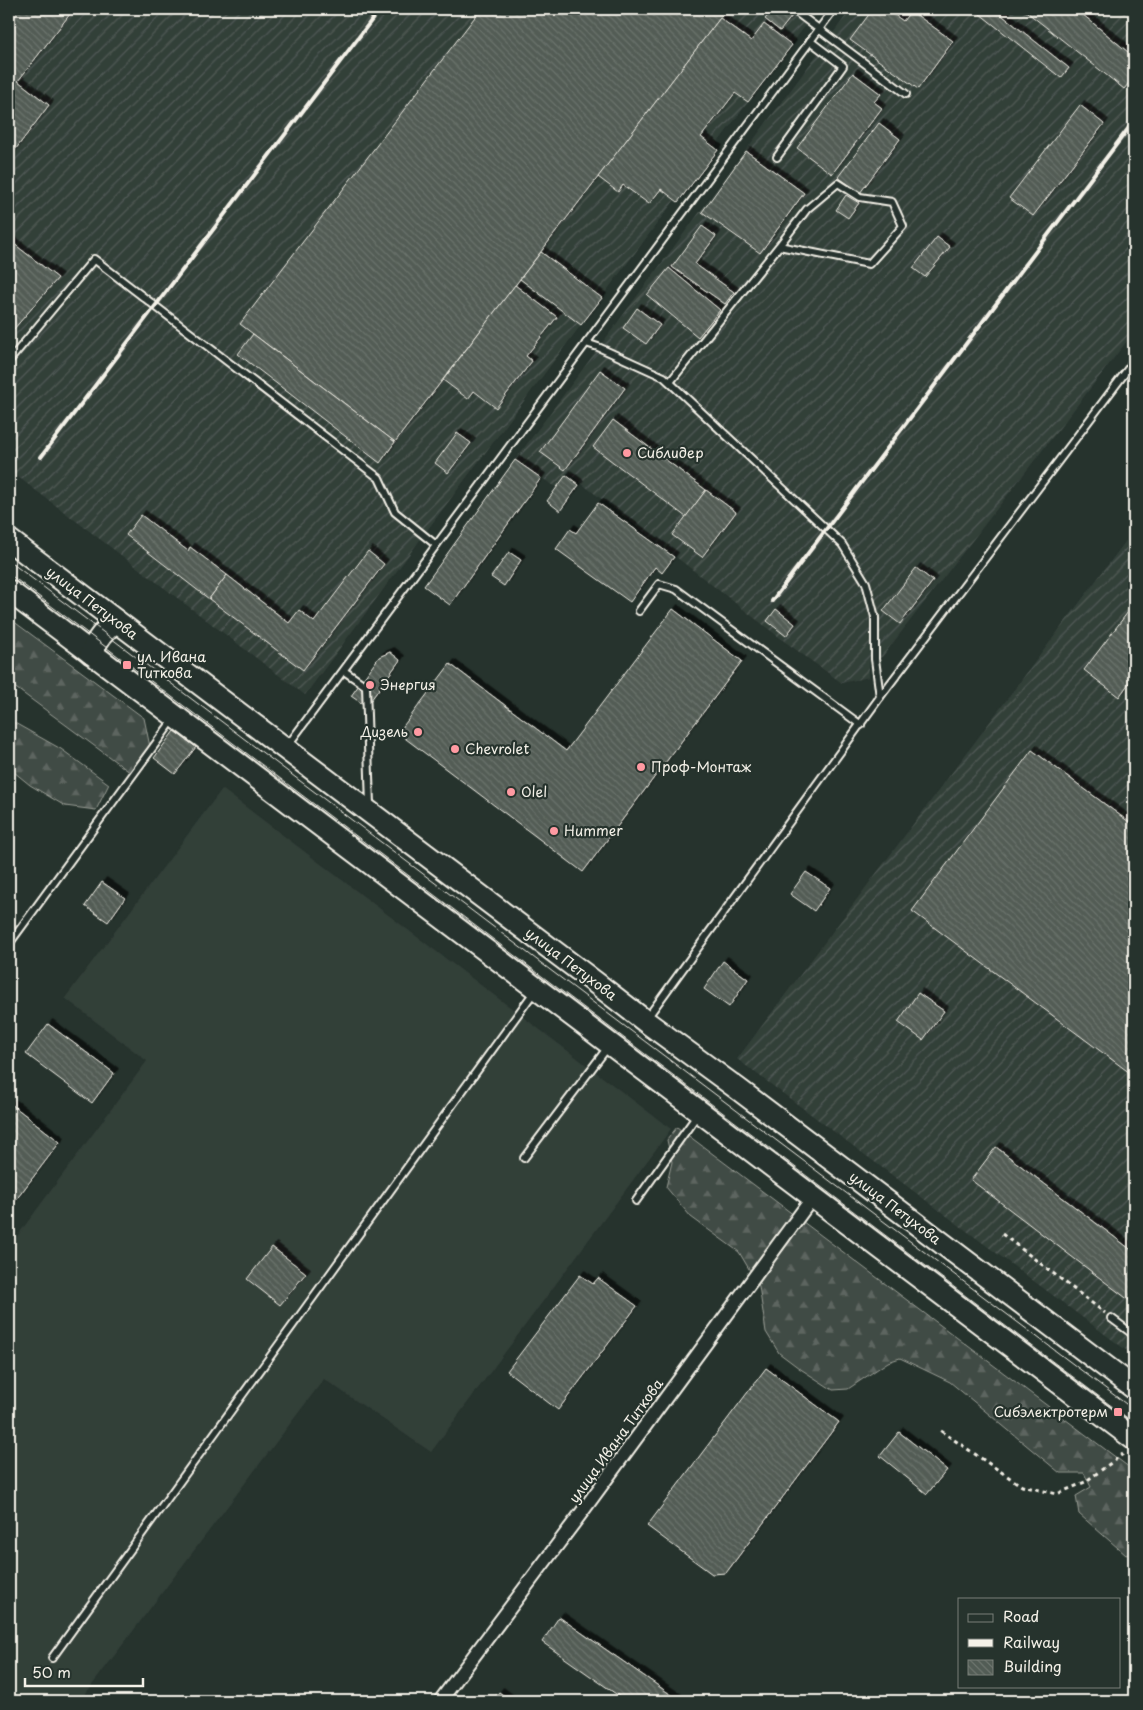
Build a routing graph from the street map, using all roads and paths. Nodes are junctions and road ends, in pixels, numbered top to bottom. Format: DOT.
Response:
graph roads {
  1 [pos="792,9"];
  2 [pos="834,9"];
  3 [pos="819,29"];
  4 [pos="810,41"];
  5 [pos="906,94"];
  6 [pos="777,156"];
  7 [pos="779,246"];
  8 [pos="586,343"];
  9 [pos="9,361"];
  10 [pos="1134,361"];
  11 [pos="670,382"];
  12 [pos="9,543"];
  13 [pos="436,546"];
  14 [pos="9,591"];
  15 [pos="639,612"];
  16 [pos="116,621"];
  17 [pos="91,653"];
  18 [pos="344,671"];
  19 [pos="880,697"];
  20 [pos="175,717"];
  21 [pos="861,725"];
  22 [pos="285,748"];
  23 [pos="370,812"];
  24 [pos="9,944"];
  25 [pos="536,989"];
  26 [pos="645,1021"];
  27 [pos="610,1044"];
  28 [pos="700,1112"];
  29 [pos="524,1158"];
  30 [pos="813,1197"];
  31 [pos="636,1201"];
  32 [pos="1002,1234"];
  33 [pos="1111,1318"];
  34 [pos="1134,1335"];
  35 [pos="1134,1388"];
  36 [pos="941,1430"];
  37 [pos="1131,1445"];
  38 [pos="52,1658"];
  39 [pos="440,1701"];
  1 -- 3 [label="lane"];
  2 -- 3 [label="lane"];
  3 -- 4 [label="lane"];
  3 -- 5 [label="lane"];
  4 -- 6 [label="lane"];
  4 -- 8 [label="lane"];
  7 -- 7 [label="lane"];
  7 -- 11 [label="lane"];
  8 -- 11 [label="lane"];
  8 -- 13 [label="lane"];
  9 -- 13 [label="lane"];
  10 -- 19 [label="lane"];
  11 -- 19 [label="lane"];
  12 -- 16 [label="highway, улица Петухова"];
  13 -- 18 [label="lane"];
  14 -- 17 [label="highway"];
  15 -- 21 [label="lane"];
  16 -- 17 [label="highway"];
  16 -- 22 [label="highway, улица Петухова"];
  17 -- 20 [label="highway"];
  18 -- 22 [label="lane"];
  18 -- 23 [label="lane"];
  19 -- 21 [label="lane"];
  20 -- 24 [label="lane"];
  20 -- 25 [label="highway"];
  21 -- 26 [label="lane"];
  22 -- 23 [label="highway, улица Петухова"];
  23 -- 26 [label="highway, улица Петухова"];
  25 -- 27 [label="highway"];
  25 -- 38 [label="lane"];
  26 -- 35 [label="highway, улица Петухова"];
  27 -- 28 [label="highway"];
  27 -- 29 [label="lane"];
  28 -- 30 [label="highway"];
  28 -- 31 [label="lane"];
  30 -- 37 [label="highway"];
  30 -- 39 [label="street, улица Ивана Титкова"];
  32 -- 33 [label="path"];
  33 -- 34 [label="lane"];
  36 -- 37 [label="path"];
}
